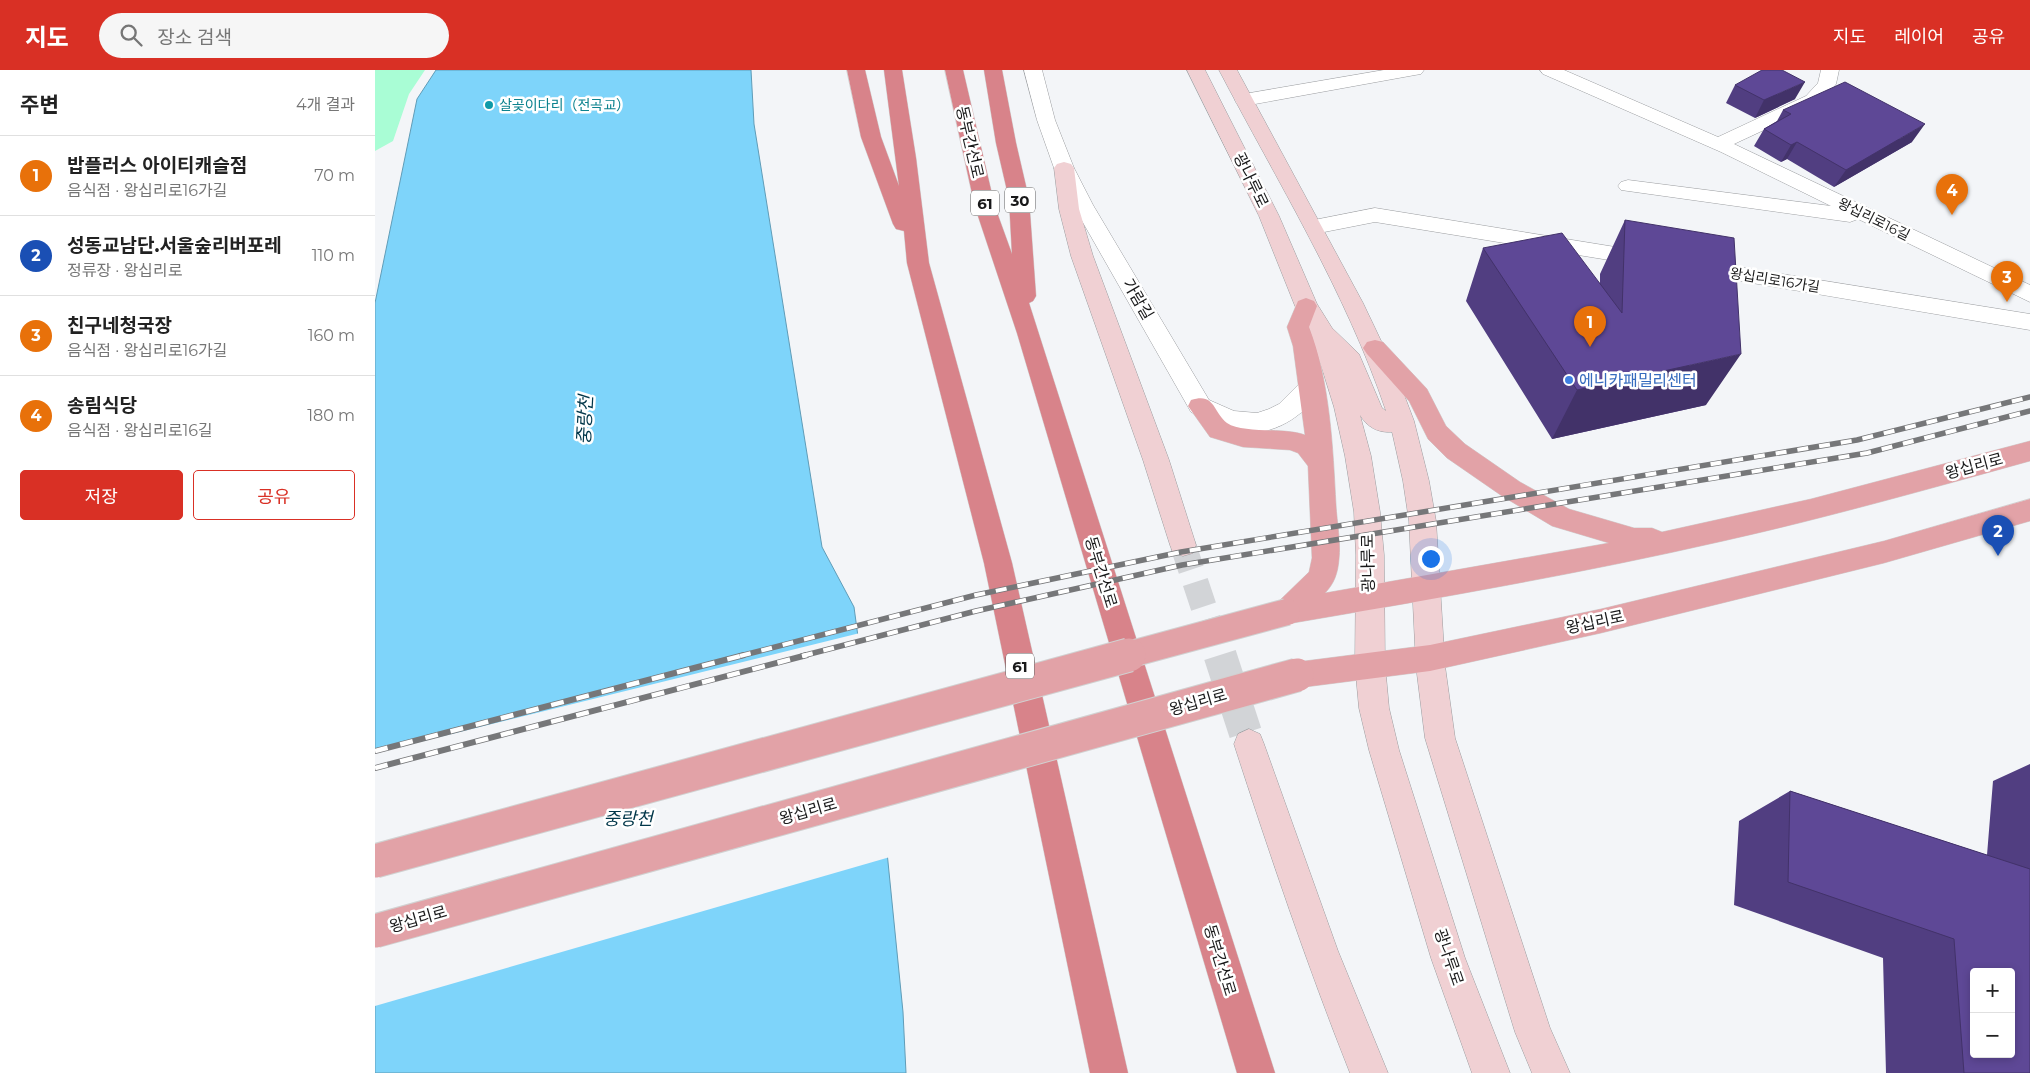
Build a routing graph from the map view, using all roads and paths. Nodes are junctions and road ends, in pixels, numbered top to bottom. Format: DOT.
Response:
graph roads {
  1 [pos="856,70"];
  2 [pos="893,70"];
  3 [pos="954,70"];
  4 [pos="993,70"];
  5 [pos="1033,70"];
  6 [pos="1196,70"];
  7 [pos="1228,70"];
  8 [pos="1415,70"];
  9 [pos="1549,70"];
  10 [pos="1830,70"];
  11 [pos="1244,100"];
  12 [pos="1718,144"];
  13 [pos="1064,168"];
  14 [pos="1628,186"];
  15 [pos="1873,218"];
  16 [pos="1314,228"];
  17 [pos="917,263"];
  18 [pos="2030,294"];
  19 [pos="1305,306"];
  20 [pos="2030,322"];
  21 [pos="1321,329"];
  22 [pos="1028,333"];
  23 [pos="1375,348"];
  24 [pos="1312,385"];
  25 [pos="1200,406"];
  26 [pos="1402,421"];
  27 [pos="2030,451"];
  28 [pos="1321,463"];
  29 [pos="2030,510"];
  30 [pos="1679,540"];
  31 [pos="1183,545"];
  32 [pos="1427,590"];
  33 [pos="1369,598"];
  34 [pos="1287,612"];
  35 [pos="1430,658"];
  36 [pos="1370,665"];
  37 [pos="1249,744"];
  38 [pos="375,861"];
  39 [pos="375,931"];
  40 [pos="1109,1073"];
  41 [pos="1255,1073"];
  42 [pos="1369,1073"];
  43 [pos="1491,1073"];
  44 [pos="1551,1073"];
  1 -- 17 [label="highway"];
  2 -- 17 [label="highway, 61"];
  3 -- 22 [label="highway, 동부간선로 / 61"];
  4 -- 22 [label="highway, 30"];
  5 -- 13 [label="street, 가람길"];
  6 -- 19 [label="main road, 광나루로"];
  7 -- 11 [label="main road, 광나루로"];
  8 -- 11 [label="street"];
  9 -- 12 [label="street, 왕십리로16길"];
  10 -- 12 [label="street"];
  11 -- 16 [label="main road, 광나루로"];
  12 -- 15 [label="street, 왕십리로16길"];
  13 -- 25 [label="street, 가람길"];
  13 -- 31 [label="main road"];
  14 -- 15 [label="street"];
  15 -- 18 [label="street, 왕십리로16길"];
  16 -- 20 [label="street, 왕십리로16가길"];
  16 -- 23 [label="main road, 광나루로"];
  17 -- 40 [label="highway, 61"];
  19 -- 21 [label="main road, 광나루로"];
  19 -- 24 [label="main road"];
  21 -- 26 [label="main road"];
  21 -- 33 [label="main road, 광나루로"];
  22 -- 41 [label="highway, 동부간선로 / 61"];
  23 -- 26 [label="main road, 광나루로"];
  23 -- 30 [label="main road"];
  24 -- 25 [label="street"];
  24 -- 28 [label="main road"];
  25 -- 28 [label="main road"];
  26 -- 32 [label="main road, 광나루로"];
  27 -- 30 [label="main road, 왕십리로"];
  28 -- 34 [label="main road"];
  29 -- 35 [label="main road, 왕십리로"];
  30 -- 32 [label="main road, 왕십리로"];
  32 -- 33 [label="main road, 왕십리로"];
  32 -- 35 [label="main road, 광나루로"];
  33 -- 34 [label="main road, 왕십리로"];
  33 -- 36 [label="main road, 광나루로"];
  34 -- 38 [label="main road, 왕십리로, bridge"];
  35 -- 36 [label="main road, 왕십리로"];
  35 -- 44 [label="main road, 광나루로"];
  36 -- 39 [label="main road, 왕십리로, bridge"];
  36 -- 43 [label="main road, 광나루로"];
  37 -- 42 [label="main road"];
}
